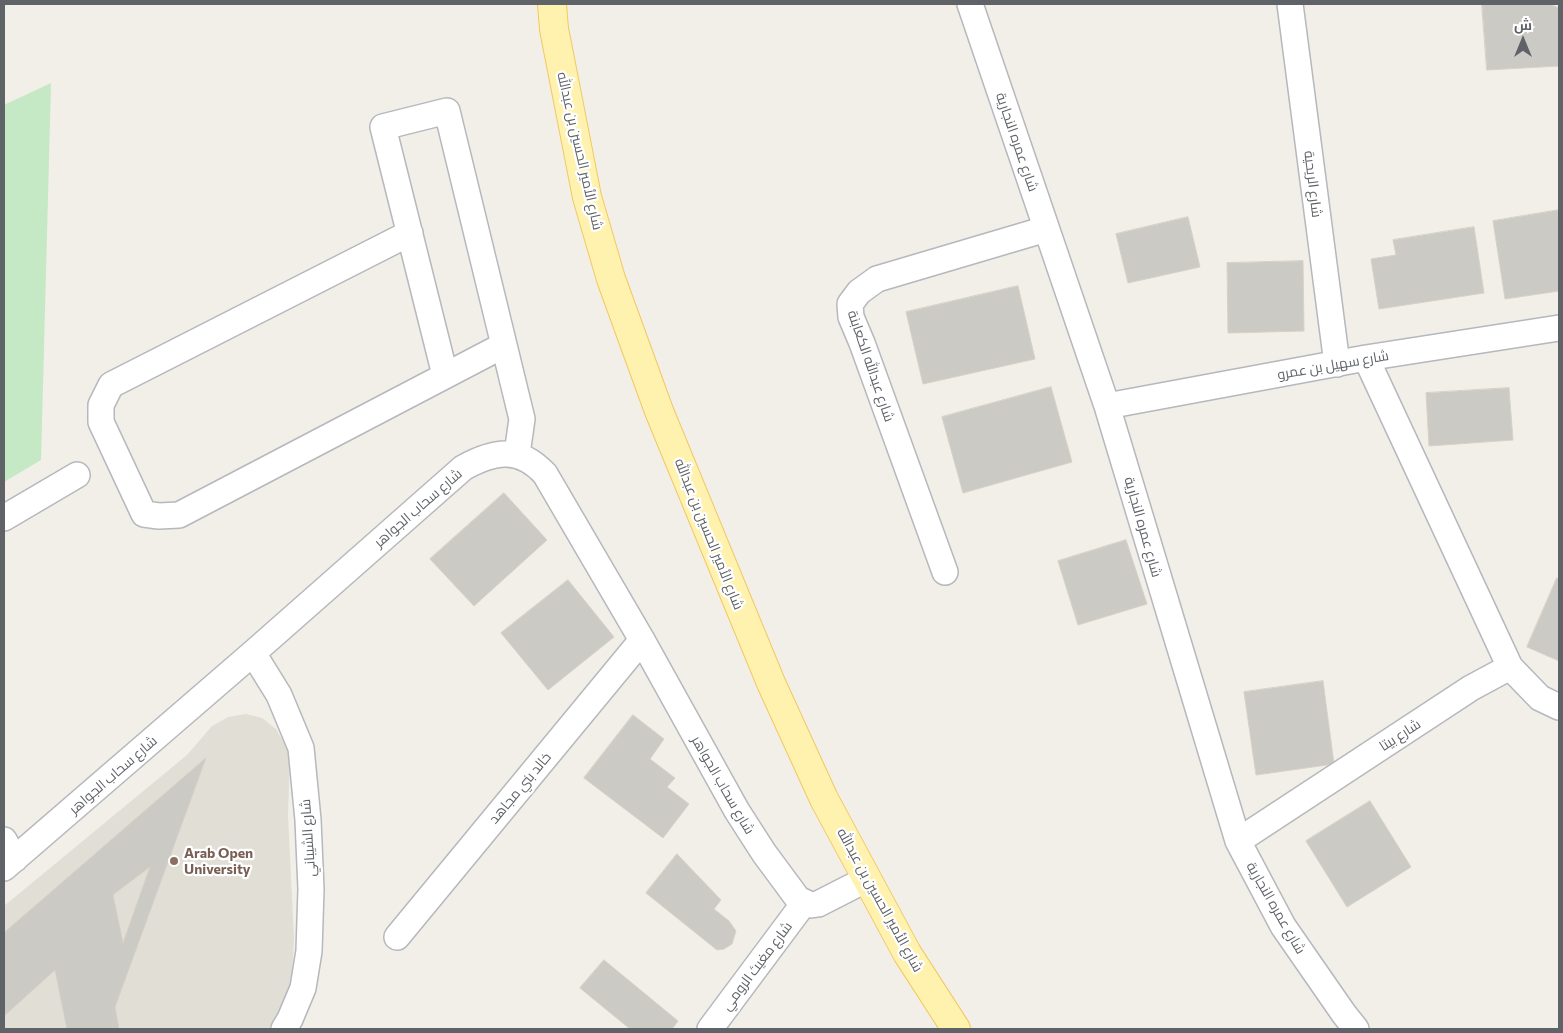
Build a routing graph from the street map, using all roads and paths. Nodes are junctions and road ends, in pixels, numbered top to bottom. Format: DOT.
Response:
graph roads {
  1 [pos="552,4"];
  2 [pos="970,4"];
  3 [pos="1290,4"];
  4 [pos="1046,229"];
  5 [pos="410,233"];
  6 [pos="1559,328"];
  7 [pos="504,345"];
  8 [pos="1366,358"];
  9 [pos="1337,364"];
  10 [pos="445,375"];
  11 [pos="1107,406"];
  12 [pos="517,454"];
  13 [pos="77,474"];
  14 [pos="4,518"];
  15 [pos="945,572"];
  16 [pos="642,640"];
  17 [pos="253,653"];
  18 [pos="1510,667"];
  19 [pos="1559,707"];
  20 [pos="1238,841"];
  21 [pos="8,856"];
  22 [pos="867,879"];
  23 [pos="798,898"];
  24 [pos="397,937"];
  25 [pos="284,1029"];
  26 [pos="710,1029"];
  27 [pos="956,1029"];
  28 [pos="1356,1029"];
  1 -- 22 [label="main road, شارع الأمير الحسين بن عبدالله"];
  2 -- 4 [label="street, شارع عمره النجارية"];
  3 -- 9 [label="street, شارع الريحية"];
  4 -- 11 [label="street, شارع عمره النجارية"];
  4 -- 15 [label="street, شارع عبدالله الكعابنة"];
  5 -- 7 [label="street"];
  5 -- 10 [label="street"];
  5 -- 10 [label="street"];
  6 -- 8 [label="street, شارع سهيل بن عمرو"];
  7 -- 10 [label="street"];
  7 -- 12 [label="street"];
  8 -- 9 [label="street, شارع سهيل بن عمرو"];
  8 -- 18 [label="street"];
  9 -- 11 [label="street, شارع سهيل بن عمرو"];
  11 -- 20 [label="street, شارع عمره النجارية"];
  12 -- 16 [label="street, شارع سحاب الجواهر"];
  12 -- 17 [label="street, شارع سحاب الجواهر"];
  13 -- 14 [label="street"];
  16 -- 23 [label="street, شارع سحاب الجواهر"];
  16 -- 24 [label="street, خالد بني مجاهد"];
  17 -- 21 [label="street, شارع سحاب الجواهر"];
  17 -- 25 [label="street, شارع الشيباني"];
  18 -- 19 [label="street"];
  18 -- 20 [label="street, شارع بيتا"];
  20 -- 28 [label="street, شارع عمره النجارية"];
  22 -- 23 [label="street"];
  22 -- 27 [label="main road, شارع الأمير الحسين بن عبدالله"];
  23 -- 26 [label="street, شارع مغيث الرومي"];
}
